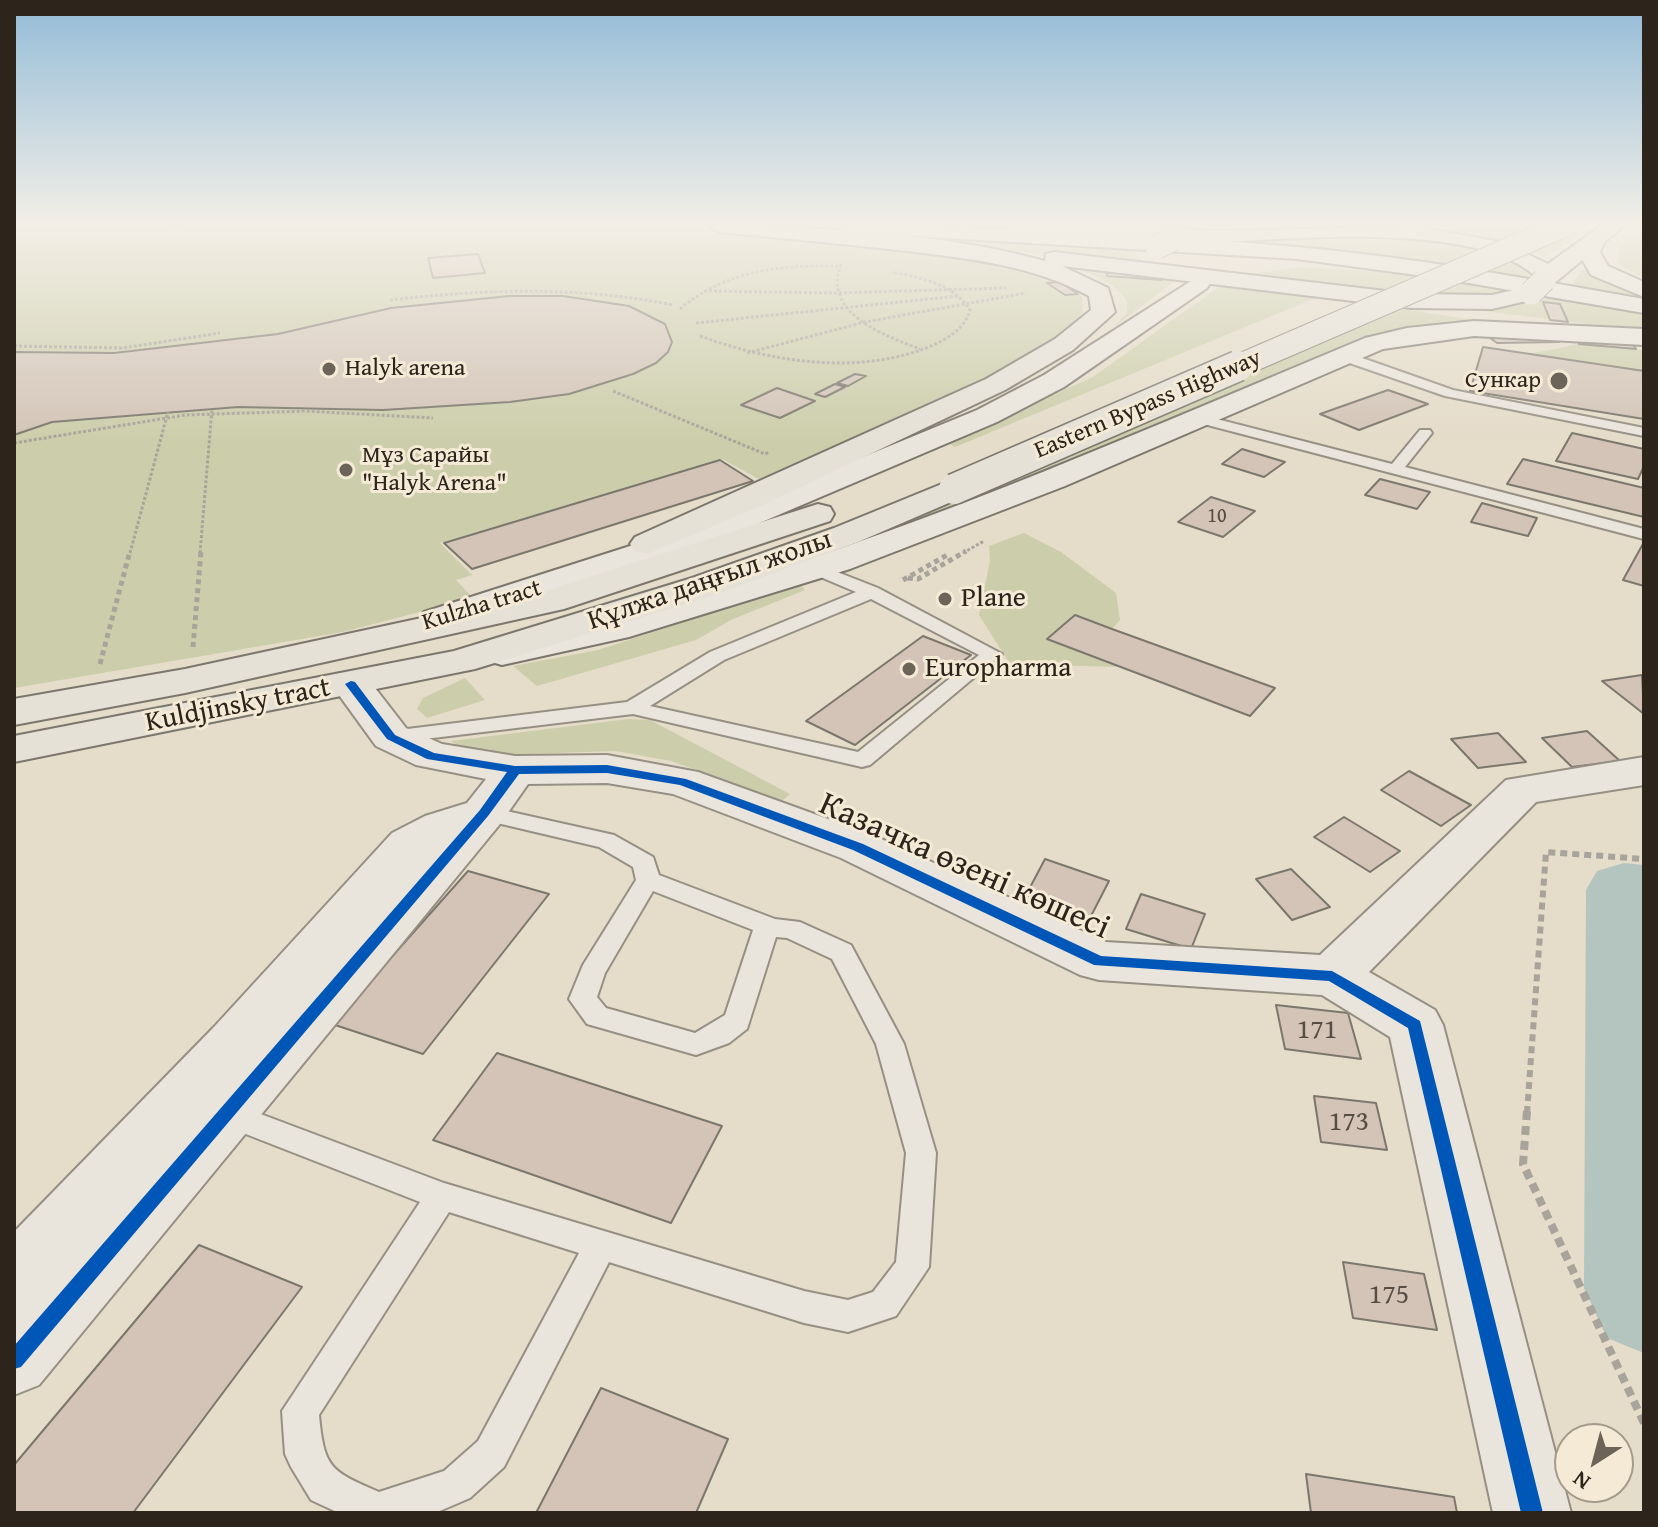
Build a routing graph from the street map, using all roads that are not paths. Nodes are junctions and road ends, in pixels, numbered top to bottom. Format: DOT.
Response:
graph roads {
  1 [pos="1101,297"];
  2 [pos="1166,297"];
  3 [pos="1354,297"];
  4 [pos="1356,297"];
  5 [pos="1387,297"];
  6 [pos="1398,297"];
  7 [pos="1512,297"];
  8 [pos="1594,297"];
  9 [pos="1644,306"];
  10 [pos="1644,337"];
  11 [pos="1343,356"];
  12 [pos="1201,419"];
  13 [pos="1644,432"];
  14 [pos="1425,433"];
  15 [pos="1395,470"];
  16 [pos="938,482"];
  17 [pos="1644,534"];
  18 [pos="817,569"];
  19 [pos="525,592"];
  20 [pos="872,592"];
  21 [pos="461,661"];
  22 [pos="338,668"];
  23 [pos="633,708"];
  24 [pos="14,712"];
  25 [pos="391,737"];
  26 [pos="14,749"];
  27 [pos="1644,771"];
  28 [pos="500,792"];
  29 [pos="648,880"];
  30 [pos="773,928"];
  31 [pos="1332,976"];
  32 [pos="226,1113"];
  33 [pos="442,1196"];
  34 [pos="601,1244"];
  35 [pos="14,1278"];
  36 [pos="14,1360"];
  37 [pos="1532,1513"];
  1 -- 19 [label="main road"];
  2 -- 19 [label="main road, Kulzha tract"];
  3 -- 16 [label="main road, Eastern Bypass Highway"];
  4 -- 10 [label="main road"];
  5 -- 7 [label="main road"];
  6 -- 16 [label="main road, Eastern Bypass Highway, bridge"];
  8 -- 9 [label="main road"];
  10 -- 11 [label="main road"];
  11 -- 12 [label="main road"];
  11 -- 13 [label="lane"];
  12 -- 15 [label="lane"];
  12 -- 18 [label="main road"];
  14 -- 15 [label="lane"];
  15 -- 17 [label="lane"];
  16 -- 21 [label="main road, Құлжа даңғыл жолы"];
  16 -- 22 [label="main road, Kulzha tract"];
  18 -- 20 [label="lane"];
  18 -- 21 [label="main road"];
  19 -- 22 [label="main road, Kulzha tract"];
  20 -- 23 [label="lane"];
  20 -- 23 [label="lane"];
  21 -- 22 [label="main road, Kuldjinsky tract"];
  22 -- 24 [label="main road, Kuldjinsky tract"];
  22 -- 25 [label="main road, Казачка өзені көшесі"];
  22 -- 26 [label="main road, Kuldjinsky tract"];
  23 -- 25 [label="lane"];
  25 -- 28 [label="main road, Казачка өзені көшесі"];
  27 -- 31 [label="main road"];
  28 -- 29 [label="lane"];
  28 -- 31 [label="main road, Казачка өзені көшесі"];
  28 -- 32 [label="main road"];
  28 -- 35 [label="main road"];
  29 -- 30 [label="lane"];
  29 -- 30 [label="lane"];
  30 -- 34 [label="lane"];
  31 -- 37 [label="main road, Казачка өзені көшесі"];
  32 -- 33 [label="lane"];
  32 -- 36 [label="main road"];
  33 -- 34 [label="lane"];
  33 -- 34 [label="lane"];
}
